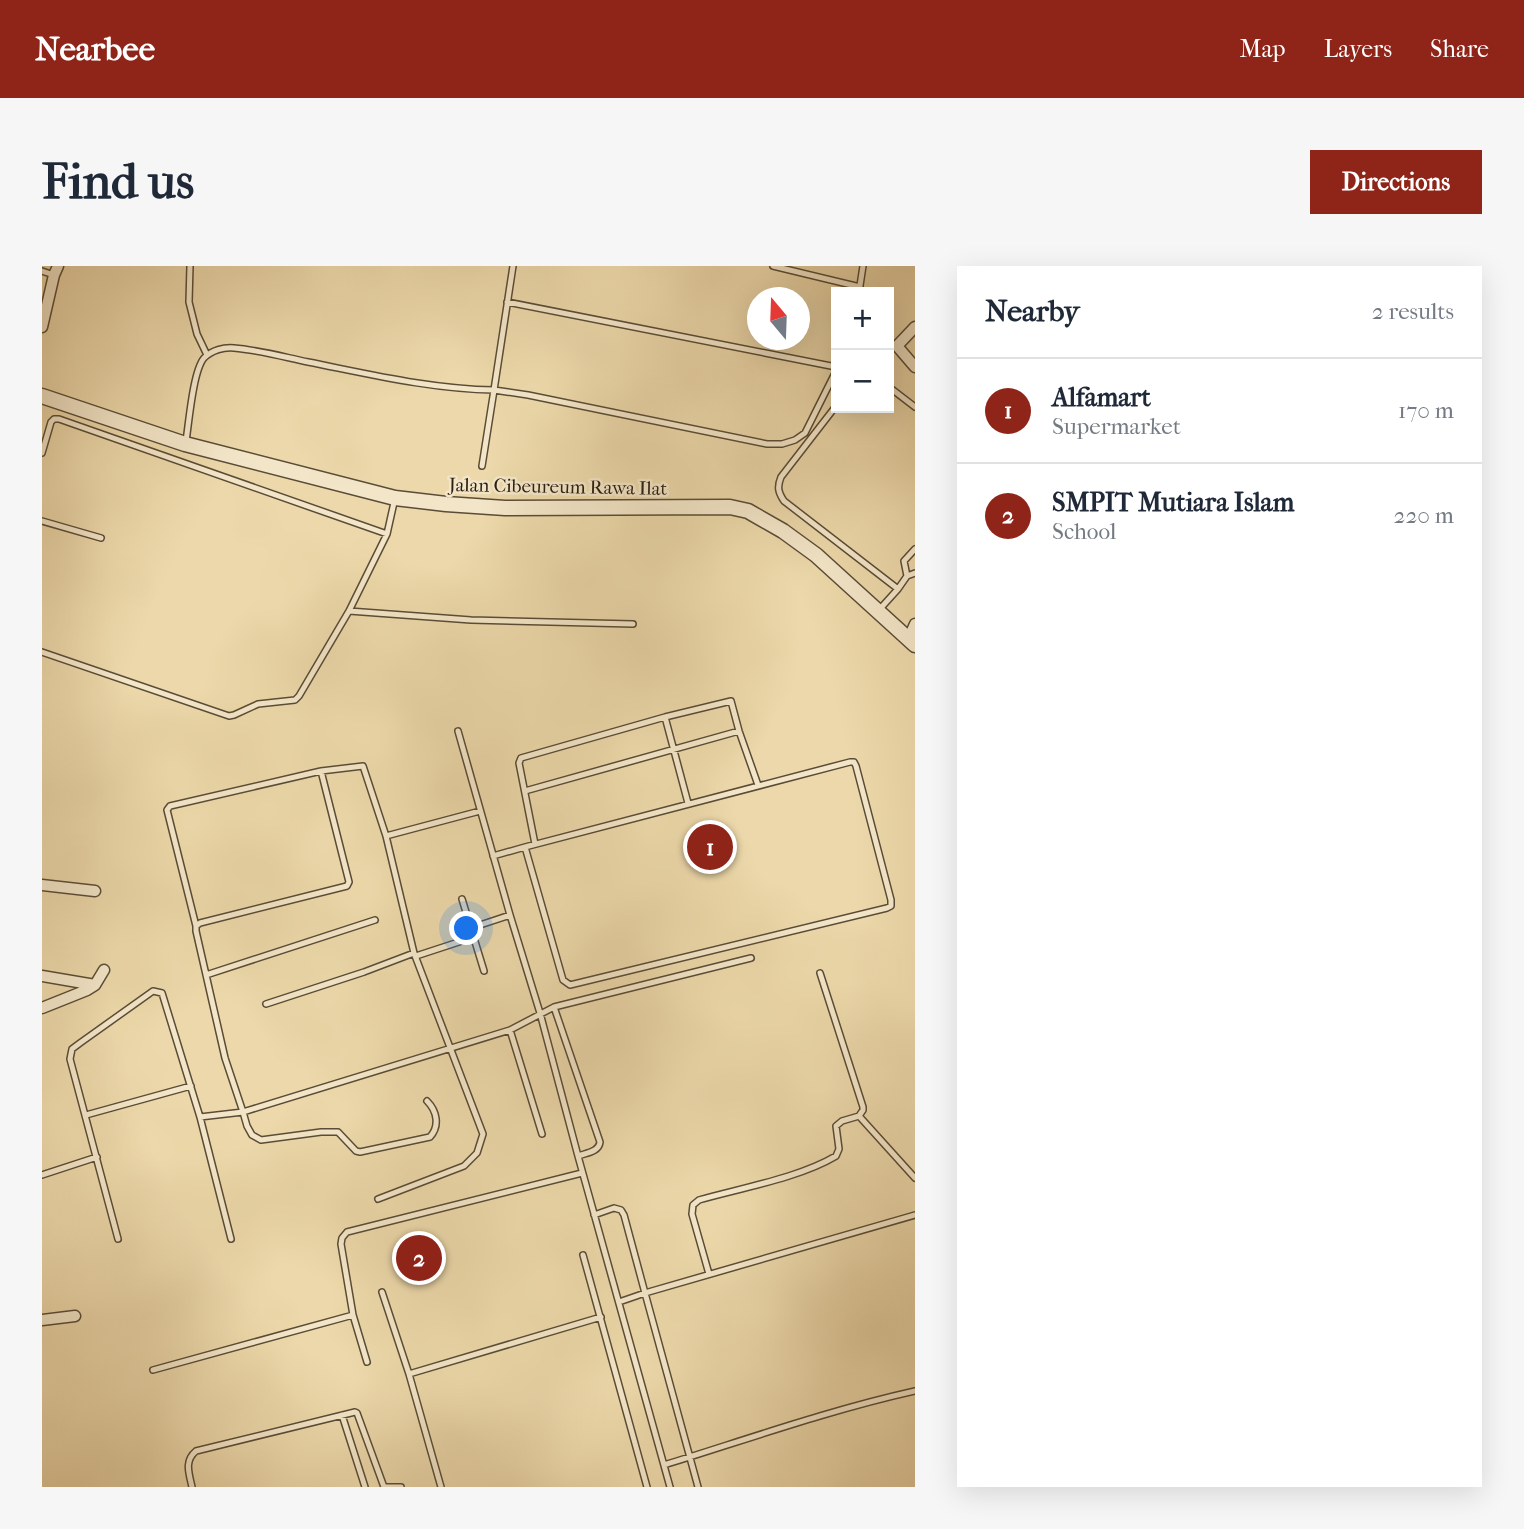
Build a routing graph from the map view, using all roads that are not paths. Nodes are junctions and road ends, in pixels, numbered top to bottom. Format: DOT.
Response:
graph roads {
  1 [pos="190,266"];
  2 [pos="513,266"];
  3 [pos="773,266"];
  4 [pos="863,266"];
  5 [pos="50,271"];
  6 [pos="848,287"];
  7 [pos="860,287"];
  8 [pos="507,302"];
  9 [pos="42,327"];
  10 [pos="915,327"];
  11 [pos="207,355"];
  12 [pos="915,367"];
  13 [pos="831,368"];
  14 [pos="831,379"];
  15 [pos="494,390"];
  16 [pos="894,391"];
  17 [pos="42,396"];
  18 [pos="915,407"];
  19 [pos="831,412"];
  20 [pos="185,444"];
  21 [pos="42,453"];
  22 [pos="482,466"];
  23 [pos="396,498"];
  24 [pos="42,521"];
  25 [pos="387,534"];
  26 [pos="101,538"];
  27 [pos="915,550"];
  28 [pos="915,573"];
  29 [pos="907,576"];
  30 [pos="898,589"];
  31 [pos="879,610"];
  32 [pos="349,611"];
  33 [pos="633,624"];
  34 [pos="915,624"];
  35 [pos="912,642"];
  36 [pos="42,652"];
  37 [pos="665,717"];
  38 [pos="458,731"];
  39 [pos="739,732"];
  40 [pos="674,751"];
  41 [pos="321,771"];
  42 [pos="758,785"];
  43 [pos="525,792"];
  44 [pos="688,803"];
  45 [pos="480,811"];
  46 [pos="386,836"];
  47 [pos="535,844"];
  48 [pos="525,847"];
  49 [pos="493,856"];
  50 [pos="42,885"];
  51 [pos="95,891"];
  52 [pos="462,899"];
  53 [pos="510,915"];
  54 [pos="375,920"];
  55 [pos="196,926"];
  56 [pos="471,928"];
  57 [pos="474,937"];
  58 [pos="415,954"];
  59 [pos="751,958"];
  60 [pos="104,970"];
  61 [pos="484,971"];
  62 [pos="820,973"];
  63 [pos="206,975"];
  64 [pos="42,976"];
  65 [pos="95,985"];
  66 [pos="265,1004"];
  67 [pos="42,1007"];
  68 [pos="554,1007"];
  69 [pos="540,1013"];
  70 [pos="510,1030"];
  71 [pos="452,1049"];
  72 [pos="191,1086"];
  73 [pos="427,1101"];
  74 [pos="243,1112"];
  75 [pos="86,1115"];
  76 [pos="859,1116"];
  77 [pos="200,1117"];
  78 [pos="542,1134"];
  79 [pos="578,1156"];
  80 [pos="97,1157"];
  81 [pos="582,1173"];
  82 [pos="42,1175"];
  83 [pos="915,1178"];
  84 [pos="378,1199"];
  85 [pos="594,1215"];
  86 [pos="915,1215"];
  87 [pos="118,1239"];
  88 [pos="231,1239"];
  89 [pos="583,1255"];
  90 [pos="709,1274"];
  91 [pos="382,1292"];
  92 [pos="645,1293"];
  93 [pos="619,1302"];
  94 [pos="353,1315"];
  95 [pos="75,1316"];
  96 [pos="601,1317"];
  97 [pos="42,1320"];
  98 [pos="367,1362"];
  99 [pos="153,1370"];
  100 [pos="409,1374"];
  101 [pos="915,1391"];
  102 [pos="342,1415"];
  103 [pos="689,1457"];
  104 [pos="664,1465"];
  105 [pos="192,1487"];
  106 [pos="365,1487"];
  107 [pos="385,1487"];
  108 [pos="401,1487"];
  109 [pos="441,1487"];
  110 [pos="648,1487"];
  111 [pos="670,1487"];
  112 [pos="698,1487"];
  1 -- 11 [label="lane"];
  2 -- 8 [label="lane"];
  3 -- 6 [label="lane"];
  4 -- 7 [label="lane"];
  5 -- 9 [label="street"];
  8 -- 13 [label="lane"];
  8 -- 15 [label="lane"];
  10 -- 12 [label="street"];
  11 -- 15 [label="lane"];
  11 -- 20 [label="lane"];
  14 -- 15 [label="lane"];
  15 -- 22 [label="lane"];
  16 -- 18 [label="lane"];
  17 -- 20 [label="street, Jalan Cibeureum Rawa Ilat"];
  19 -- 30 [label="lane"];
  20 -- 23 [label="street, Jalan Cibeureum Rawa Ilat"];
  21 -- 25 [label="lane"];
  23 -- 25 [label="lane"];
  23 -- 31 [label="street, Jalan Cibeureum Rawa Ilat"];
  24 -- 26 [label="lane"];
  25 -- 32 [label="lane"];
  27 -- 29 [label="lane"];
  28 -- 29 [label="lane"];
  29 -- 30 [label="lane"];
  30 -- 31 [label="lane"];
  31 -- 35 [label="street, Jalan Cibeureum Rawa Ilat"];
  32 -- 33 [label="lane"];
  32 -- 36 [label="lane"];
  34 -- 35 [label="street"];
  37 -- 39 [label="lane"];
  37 -- 40 [label="lane"];
  37 -- 43 [label="lane"];
  38 -- 45 [label="lane"];
  39 -- 40 [label="lane"];
  39 -- 42 [label="lane"];
  40 -- 43 [label="lane"];
  40 -- 44 [label="lane"];
  41 -- 46 [label="lane"];
  41 -- 55 [label="lane"];
  41 -- 55 [label="lane"];
  42 -- 44 [label="lane"];
  42 -- 48 [label="lane"];
  43 -- 47 [label="lane"];
  44 -- 47 [label="lane"];
  45 -- 46 [label="lane"];
  45 -- 49 [label="lane"];
  46 -- 58 [label="lane"];
  47 -- 48 [label="lane"];
  48 -- 49 [label="lane"];
  49 -- 53 [label="lane"];
  50 -- 51 [label="street"];
  52 -- 56 [label="lane"];
  53 -- 56 [label="lane"];
  53 -- 69 [label="lane"];
  54 -- 63 [label="lane"];
  55 -- 63 [label="lane"];
  56 -- 57 [label="lane"];
  57 -- 58 [label="lane"];
  57 -- 61 [label="lane"];
  58 -- 66 [label="lane"];
  58 -- 71 [label="lane"];
  59 -- 68 [label="lane"];
  60 -- 65 [label="street"];
  62 -- 76 [label="lane"];
  63 -- 74 [label="lane"];
  64 -- 65 [label="street"];
  65 -- 67 [label="street"];
  68 -- 69 [label="lane"];
  68 -- 79 [label="lane"];
  69 -- 70 [label="lane"];
  69 -- 79 [label="lane"];
  70 -- 71 [label="lane"];
  70 -- 78 [label="lane"];
  71 -- 74 [label="lane"];
  71 -- 84 [label="lane"];
  72 -- 75 [label="lane"];
  72 -- 75 [label="lane"];
  72 -- 77 [label="lane"];
  73 -- 74 [label="lane"];
  74 -- 77 [label="lane"];
  75 -- 80 [label="lane"];
  76 -- 83 [label="lane"];
  76 -- 90 [label="lane"];
  77 -- 88 [label="lane"];
  79 -- 81 [label="lane"];
  80 -- 82 [label="lane"];
  80 -- 87 [label="lane"];
  81 -- 85 [label="lane"];
  81 -- 94 [label="lane"];
  85 -- 92 [label="lane"];
  85 -- 93 [label="lane"];
  86 -- 90 [label="lane"];
  89 -- 96 [label="lane"];
  90 -- 92 [label="lane"];
  91 -- 100 [label="lane"];
  92 -- 93 [label="lane"];
  92 -- 103 [label="lane"];
  93 -- 104 [label="lane"];
  94 -- 98 [label="lane"];
  94 -- 99 [label="lane"];
  95 -- 97 [label="street"];
  96 -- 100 [label="lane"];
  96 -- 110 [label="lane"];
  100 -- 109 [label="lane"];
  101 -- 103 [label="lane"];
  102 -- 105 [label="lane"];
  102 -- 106 [label="lane"];
  102 -- 107 [label="lane"];
  103 -- 104 [label="lane"];
  103 -- 112 [label="lane"];
  104 -- 111 [label="lane"];
  107 -- 108 [label="lane"];
}
